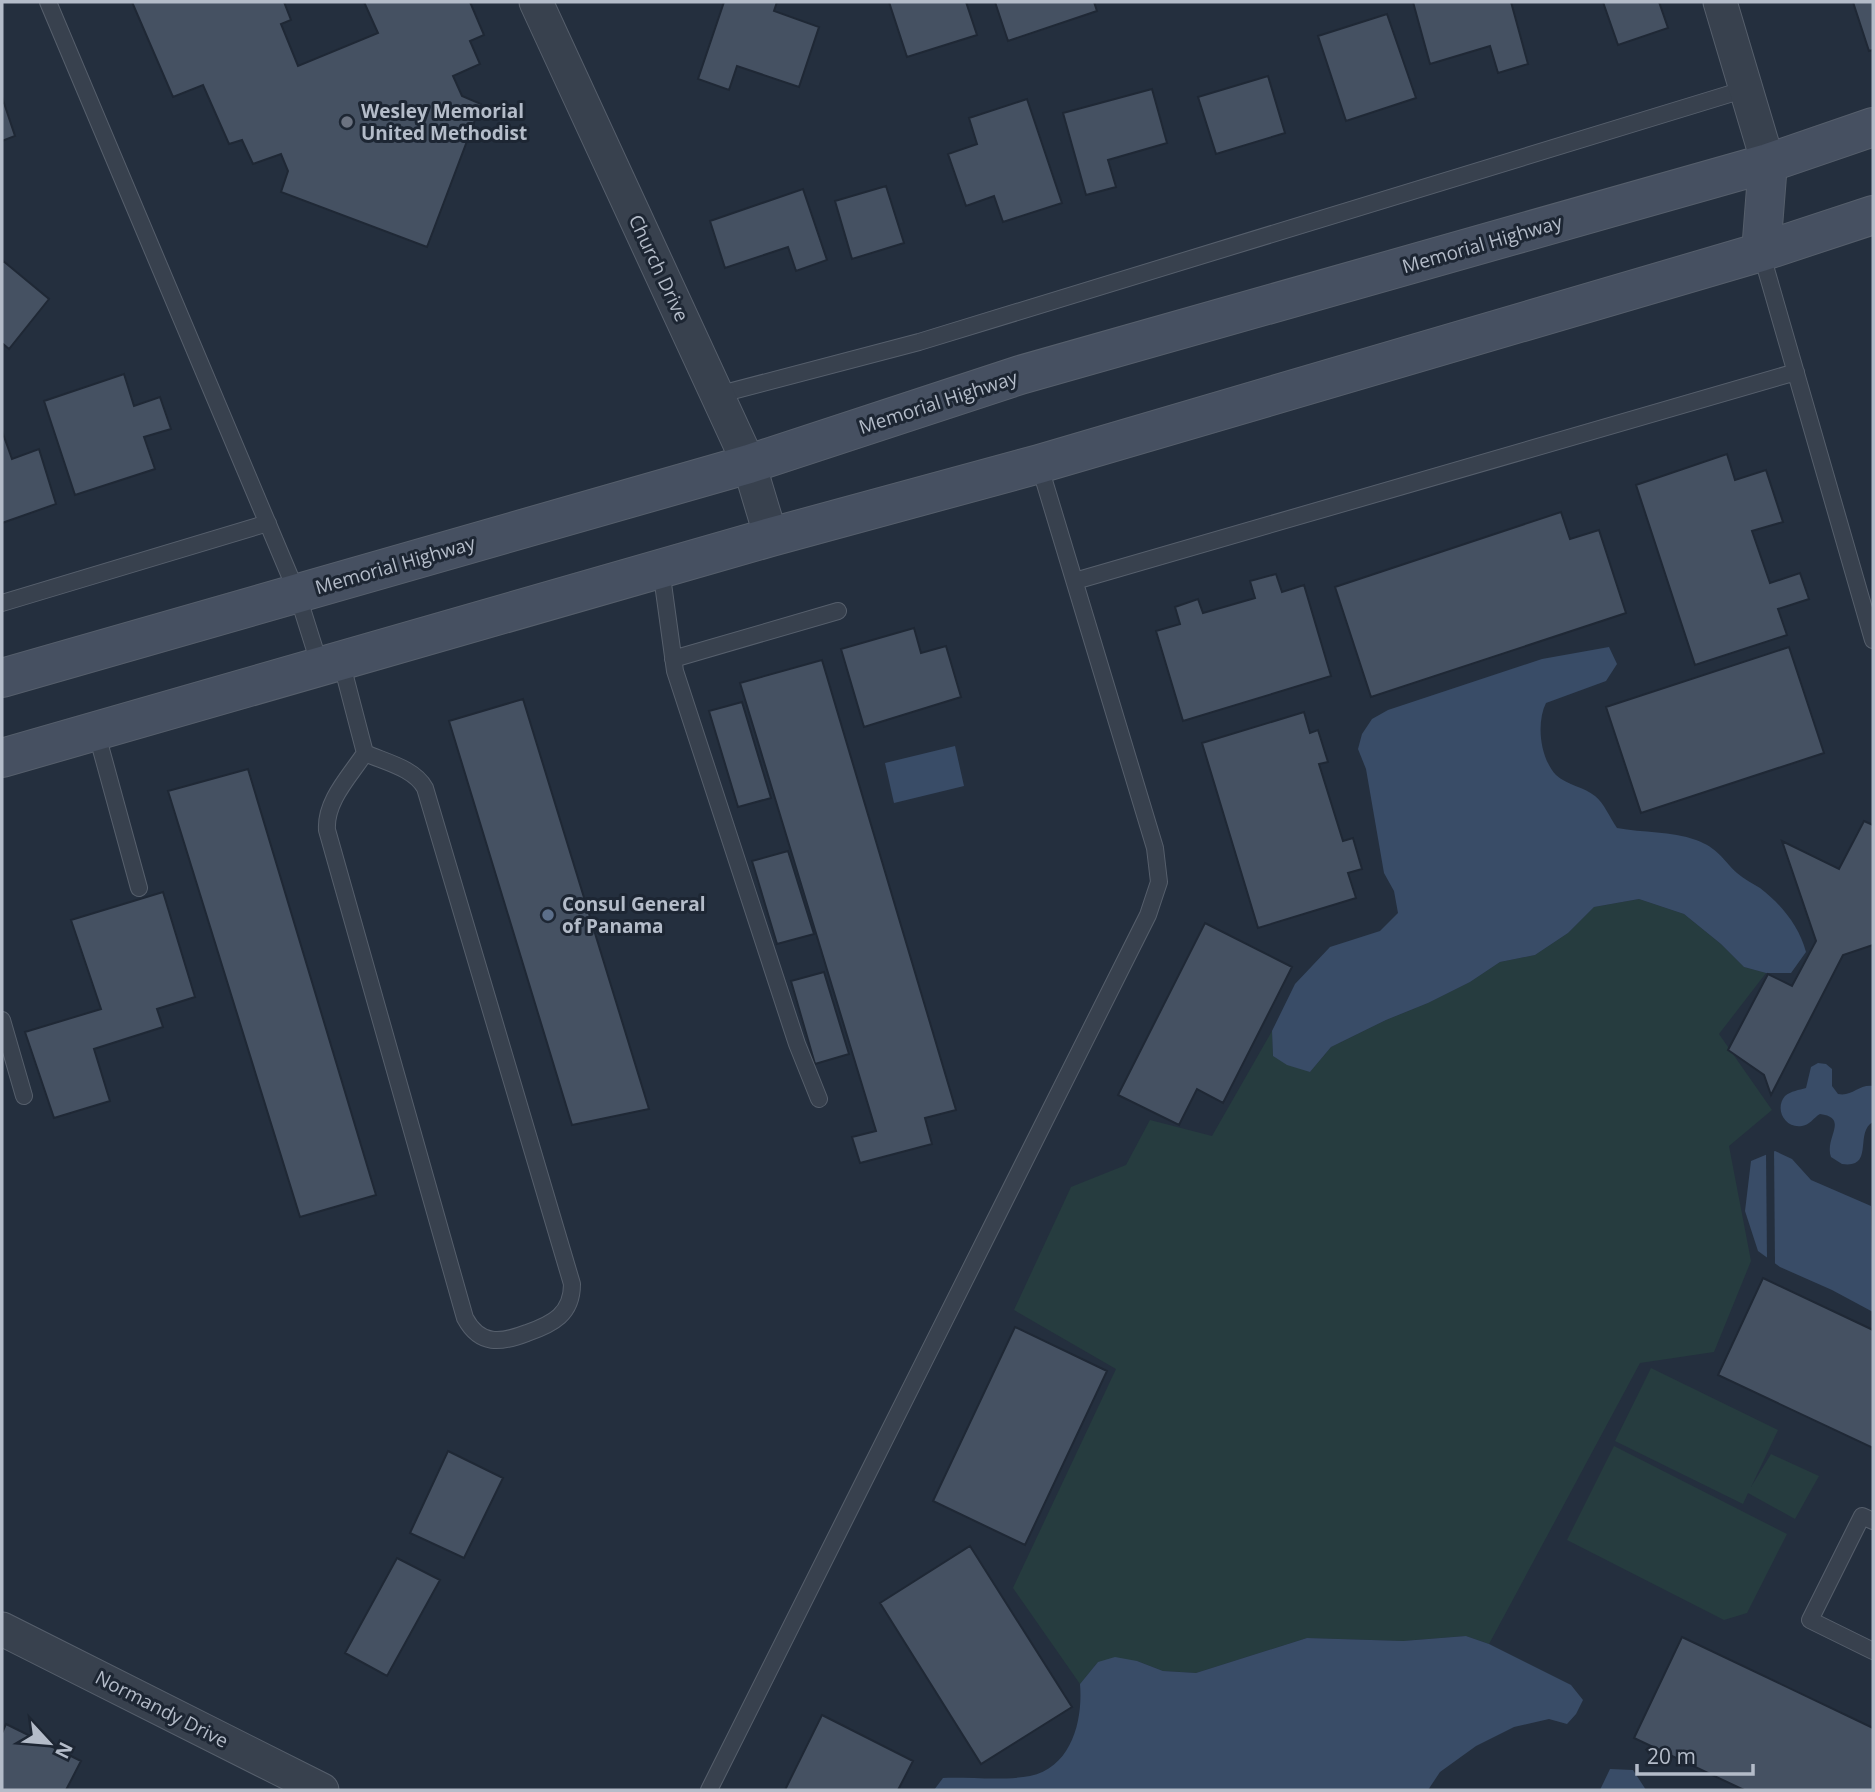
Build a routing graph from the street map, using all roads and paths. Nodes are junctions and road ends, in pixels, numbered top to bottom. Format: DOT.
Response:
graph roads {
  1 [pos="48,2"];
  2 [pos="536,2"];
  3 [pos="1720,2"];
  4 [pos="1746,89"];
  5 [pos="1873,127"];
  6 [pos="1768,163"];
  7 [pos="1873,215"];
  8 [pos="1761,252"];
  9 [pos="1796,372"];
  10 [pos="717,395"];
  11 [pos="749,464"];
  12 [pos="1039,464"];
  13 [pos="268,523"];
  14 [pos="771,537"];
  15 [pos="661,569"];
  16 [pos="1075,581"];
  17 [pos="297,593"];
  18 [pos="2,603"];
  19 [pos="838,611"];
  20 [pos="1873,640"];
  21 [pos="673,659"];
  22 [pos="330,664"];
  23 [pos="2,678"];
  24 [pos="96,731"];
  25 [pos="365,754"];
  26 [pos="2,758"];
  27 [pos="139,888"];
  28 [pos="2,1020"];
  29 [pos="24,1096"];
  30 [pos="819,1099"];
  31 [pos="1873,1521"];
  32 [pos="2,1629"];
  33 [pos="1873,1651"];
  34 [pos="321,1790"];
  35 [pos="709,1790"];
  1 -- 13 [label="lane"];
  2 -- 10 [label="street, Church Drive"];
  3 -- 4 [label="street"];
  4 -- 6 [label="street"];
  4 -- 10 [label="lane"];
  5 -- 6 [label="main road, Memorial Highway"];
  6 -- 8 [label="main road"];
  6 -- 11 [label="main road, Memorial Highway"];
  7 -- 8 [label="main road"];
  8 -- 9 [label="lane"];
  8 -- 12 [label="main road"];
  9 -- 16 [label="lane"];
  9 -- 20 [label="lane"];
  10 -- 11 [label="street, Church Drive"];
  11 -- 14 [label="street, Church Drive"];
  11 -- 17 [label="main road, Memorial Highway"];
  12 -- 14 [label="main road"];
  12 -- 16 [label="lane"];
  13 -- 17 [label="lane"];
  13 -- 18 [label="lane"];
  14 -- 15 [label="main road"];
  15 -- 21 [label="lane"];
  15 -- 22 [label="main road"];
  16 -- 35 [label="lane"];
  17 -- 22 [label="lane"];
  17 -- 23 [label="main road, Memorial Highway"];
  19 -- 21 [label="lane"];
  21 -- 30 [label="lane"];
  22 -- 24 [label="main road"];
  22 -- 25 [label="lane"];
  24 -- 26 [label="main road"];
  24 -- 27 [label="lane"];
  25 -- 25 [label="lane"];
  28 -- 29 [label="lane"];
  31 -- 33 [label="lane"];
  32 -- 34 [label="street, Normandy Drive"];
}
